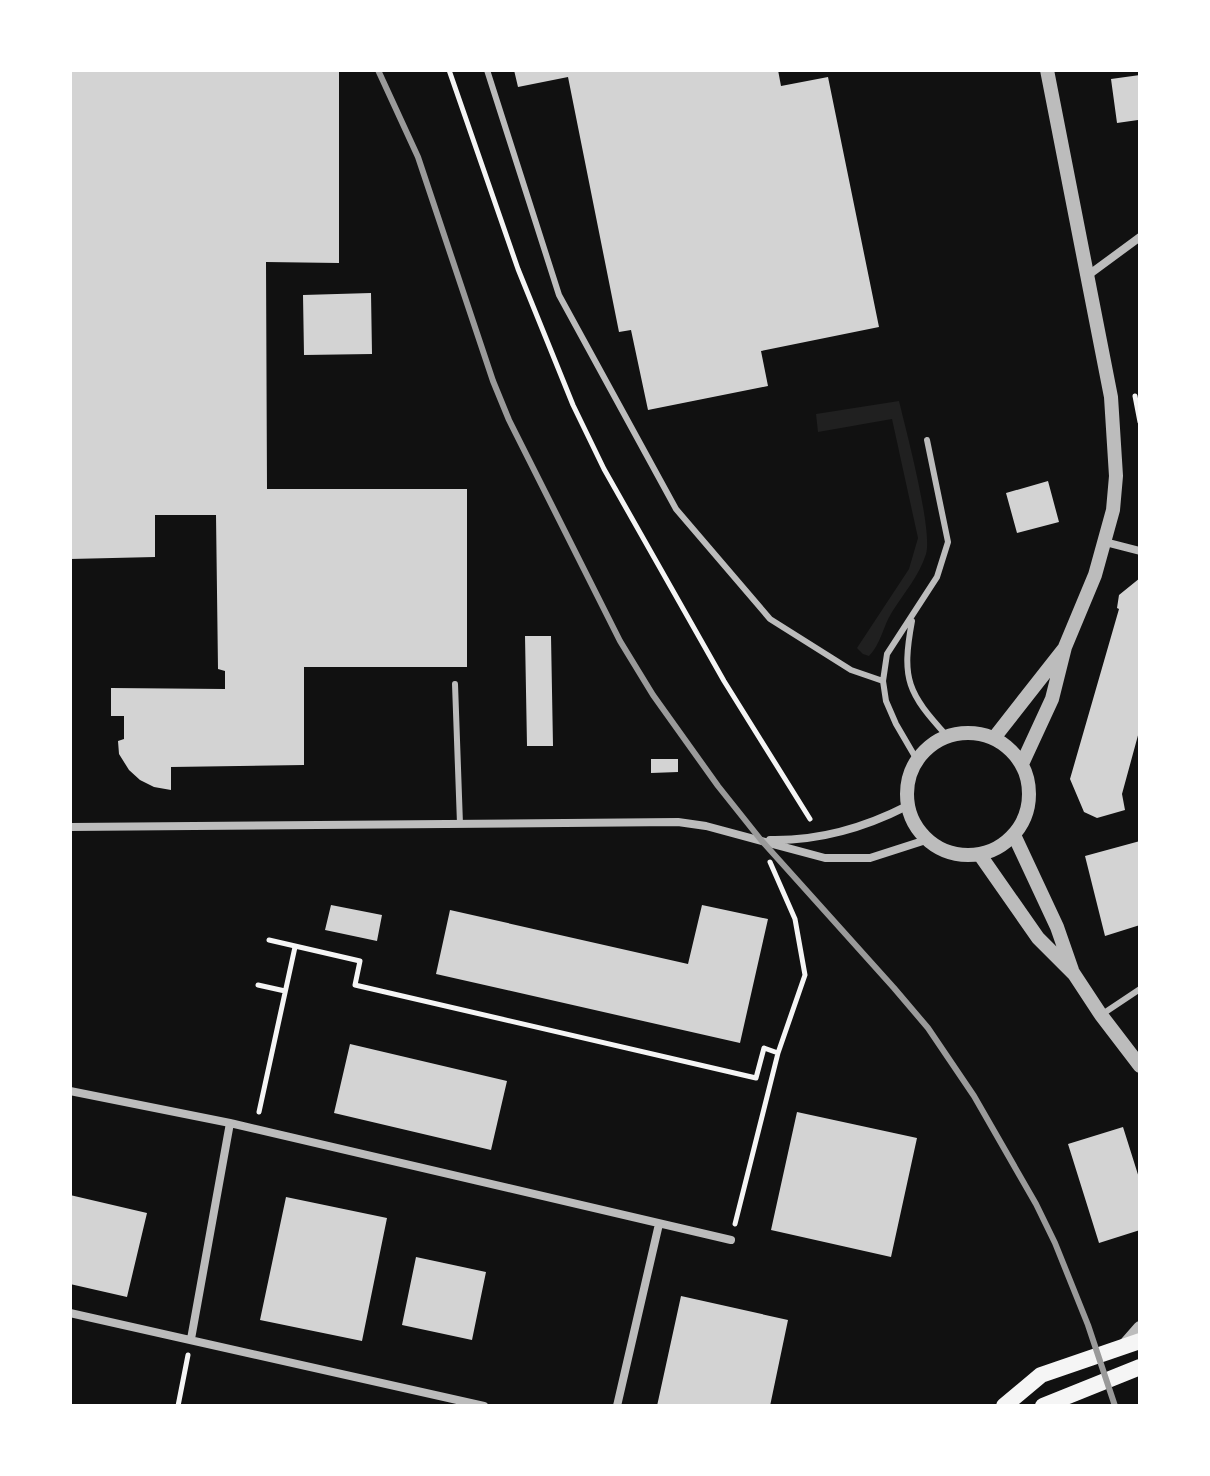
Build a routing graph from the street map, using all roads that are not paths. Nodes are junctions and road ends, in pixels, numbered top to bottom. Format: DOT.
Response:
graph roads {
  1 [pos="487,70"];
  2 [pos="1047,70"];
  3 [pos="1140,237"];
  4 [pos="1087,277"];
  5 [pos="927,440"];
  6 [pos="1105,542"];
  7 [pos="1140,551"];
  8 [pos="912,618"];
  9 [pos="1065,647"];
  10 [pos="883,681"];
  11 [pos="455,684"];
  12 [pos="947,736"];
  13 [pos="994,738"];
  14 [pos="917,760"];
  15 [pos="1022,764"];
  16 [pos="907,806"];
  17 [pos="460,824"];
  18 [pos="70,827"];
  19 [pos="1014,835"];
  20 [pos="761,840"];
  21 [pos="926,840"];
  22 [pos="980,855"];
  23 [pos="1074,974"];
  24 [pos="1140,989"];
  25 [pos="1101,1015"];
  26 [pos="1140,1066"];
  27 [pos="70,1091"];
  28 [pos="230,1123"];
  29 [pos="659,1224"];
  30 [pos="731,1240"];
  31 [pos="70,1313"];
  32 [pos="1140,1328"];
  33 [pos="191,1339"];
  34 [pos="1133,1342"];
  35 [pos="1140,1368"];
  36 [pos="484,1406"];
  37 [pos="617,1406"];
  38 [pos="1004,1406"];
  39 [pos="1043,1406"];
  1 -- 10 [label="lane"];
  2 -- 4 [label="street"];
  3 -- 4 [label="street"];
  4 -- 6 [label="street"];
  5 -- 8 [label="lane"];
  6 -- 7 [label="street"];
  6 -- 9 [label="street"];
  8 -- 10 [label="lane"];
  8 -- 12 [label="lane"];
  9 -- 13 [label="street"];
  9 -- 15 [label="street"];
  10 -- 14 [label="lane"];
  11 -- 17 [label="lane"];
  12 -- 13 [label="street"];
  12 -- 14 [label="street"];
  13 -- 15 [label="street"];
  14 -- 16 [label="street"];
  15 -- 19 [label="street"];
  16 -- 20 [label="street"];
  16 -- 21 [label="street"];
  17 -- 18 [label="street"];
  17 -- 20 [label="street"];
  19 -- 22 [label="street"];
  19 -- 23 [label="street"];
  20 -- 21 [label="street"];
  21 -- 22 [label="street"];
  22 -- 23 [label="street"];
  23 -- 25 [label="street"];
  24 -- 25 [label="lane"];
  25 -- 26 [label="street"];
  27 -- 28 [label="street"];
  28 -- 29 [label="street"];
  28 -- 33 [label="street"];
  29 -- 30 [label="street"];
  29 -- 37 [label="street"];
  31 -- 33 [label="street"];
  32 -- 34 [label="street"];
  33 -- 36 [label="street"];
  34 -- 38 [label="main road"];
  35 -- 39 [label="main road"];
}
